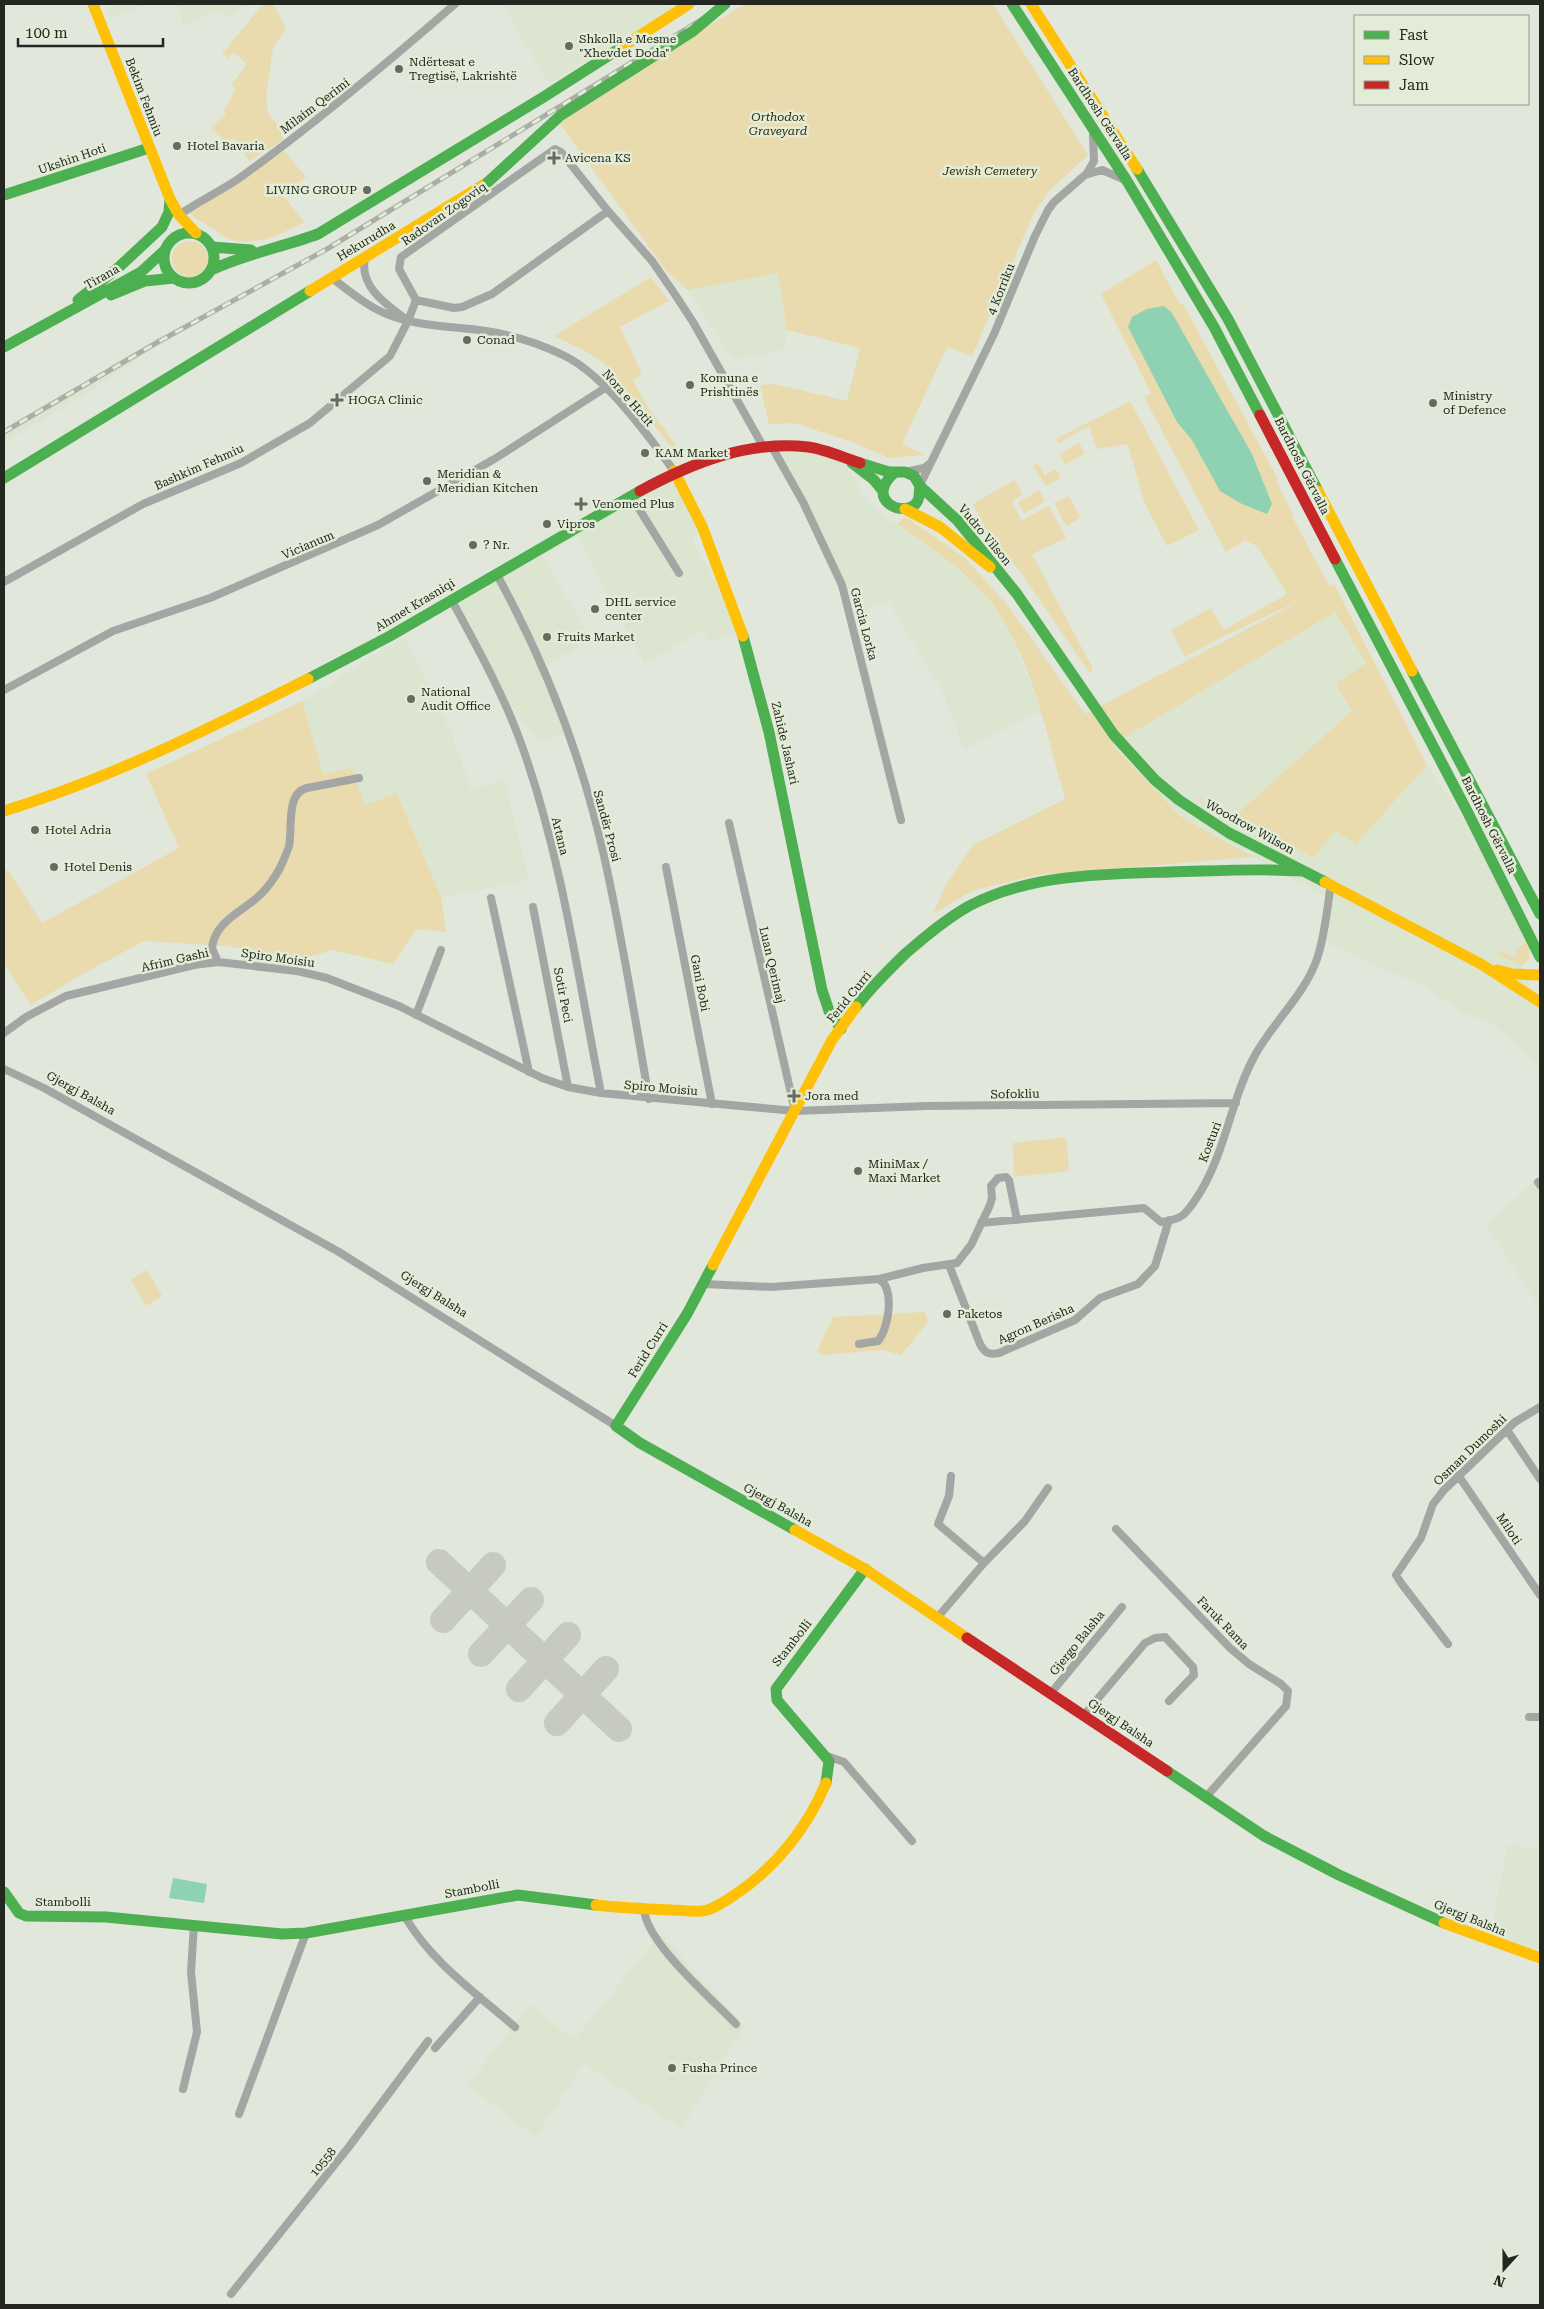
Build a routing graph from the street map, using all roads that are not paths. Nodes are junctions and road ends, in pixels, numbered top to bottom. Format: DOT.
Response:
graph roads {
  1 [pos="92,4"];
  2 [pos="455,4"];
  3 [pos="725,4"];
  4 [pos="1012,4"];
  5 [pos="1031,4"];
  6 [pos="685,5"];
  7 [pos="1092,128"];
  8 [pos="149,148"];
  9 [pos="1085,175"];
  10 [pos="1127,181"];
  11 [pos="4,196"];
  12 [pos="170,199"];
  13 [pos="608,211"];
  14 [pos="179,215"];
  15 [pos="196,234"];
  16 [pos="167,246"];
  17 [pos="212,247"];
  18 [pos="270,249"];
  19 [pos="365,258"];
  20 [pos="211,270"];
  21 [pos="174,278"];
  22 [pos="332,278"];
  23 [pos="416,300"];
  24 [pos="408,321"];
  25 [pos="47,323"];
  26 [pos="4,347"];
  27 [pos="606,388"];
  28 [pos="768,447"];
  29 [pos="840,455"];
  30 [pos="930,463"];
  31 [pos="674,471"];
  32 [pos="900,472"];
  33 [pos="4,478"];
  34 [pos="920,485"];
  35 [pos="882,491"];
  36 [pos="631,496"];
  37 [pos="905,509"];
  38 [pos="496,573"];
  39 [pos="679,573"];
  40 [pos="1005,579"];
  41 [pos="4,582"];
  42 [pos="452,599"];
  43 [pos="4,690"];
  44 [pos="359,778"];
  45 [pos="4,811"];
  46 [pos="901,820"];
  47 [pos="729,823"];
  48 [pos="666,867"];
  49 [pos="1303,871"];
  50 [pos="1331,884"];
  51 [pos="492,898"];
  52 [pos="533,908"];
  53 [pos="1540,914"];
  54 [pos="441,950"];
  55 [pos="1540,957"];
  56 [pos="218,962"];
  57 [pos="1481,964"];
  58 [pos="1540,976"];
  59 [pos="1540,1002"];
  60 [pos="416,1015"];
  61 [pos="841,1029"];
  62 [pos="4,1033"];
  63 [pos="4,1069"];
  64 [pos="528,1072"];
  65 [pos="568,1087"];
  66 [pos="601,1093"];
  67 [pos="649,1099"];
  68 [pos="1236,1103"];
  69 [pos="712,1104"];
  70 [pos="795,1112"];
  71 [pos="1017,1220"];
  72 [pos="1169,1220"];
  73 [pos="981,1223"];
  74 [pos="949,1265"];
  75 [pos="879,1279"];
  76 [pos="703,1284"];
  77 [pos="859,1344"];
  78 [pos="1540,1407"];
  79 [pos="616,1426"];
  80 [pos="1506,1430"];
  81 [pos="1458,1475"];
  82 [pos="951,1476"];
  83 [pos="1540,1479"];
  84 [pos="1048,1488"];
  85 [pos="1116,1529"];
  86 [pos="984,1563"];
  87 [pos="865,1569"];
  88 [pos="1540,1595"];
  89 [pos="1122,1607"];
  90 [pos="937,1618"];
  91 [pos="1448,1644"];
  92 [pos="1051,1693"];
  93 [pos="1169,1702"];
  94 [pos="1084,1714"];
  95 [pos="1529,1717"];
  96 [pos="1540,1717"];
  97 [pos="827,1756"];
  98 [pos="1206,1796"];
  99 [pos="912,1841"];
  100 [pos="6,1899"];
  101 [pos="644,1909"];
  102 [pos="404,1915"];
  103 [pos="194,1925"];
  104 [pos="306,1933"];
  105 [pos="1540,1958"];
  106 [pos="480,1997"];
  107 [pos="736,2024"];
  108 [pos="515,2027"];
  109 [pos="428,2040"];
  110 [pos="435,2048"];
  111 [pos="183,2089"];
  112 [pos="239,2114"];
  113 [pos="232,2294"];
  1 -- 8 [label="main road, Bekim Fehmiu"];
  2 -- 14 [label="street, Milaim Qerimi"];
  3 -- 19 [label="main road, Hekurudha, bridge"];
  4 -- 7 [label="main road, Bardhosh Gërvalla"];
  5 -- 53 [label="main road, Bardhosh Gërvalla"];
  6 -- 18 [label="main road"];
  7 -- 9 [label="street"];
  7 -- 10 [label="main road, Bardhosh Gërvalla"];
  8 -- 11 [label="main road, Ukshin Hoti"];
  8 -- 12 [label="main road, Bekim Fehmiu"];
  9 -- 10 [label="street"];
  9 -- 30 [label="street, 4 Korriku"];
  10 -- 55 [label="main road, Bardhosh Gërvalla"];
  12 -- 14 [label="main road, Bekim Fehmiu"];
  12 -- 16 [label="main road, Bekim Fehmiu"];
  12 -- 25 [label="main road"];
  13 -- 23 [label="street"];
  13 -- 23 [label="street, Radovan Zogoviq"];
  13 -- 28 [label="street, Radovan Zogoviq"];
  14 -- 15 [label="main road, Bekim Fehmiu"];
  15 -- 16 [label="main road"];
  15 -- 17 [label="main road"];
  16 -- 21 [label="main road"];
  16 -- 25 [label="main road, Tirana"];
  17 -- 18 [label="main road"];
  17 -- 20 [label="main road"];
  18 -- 20 [label="main road"];
  19 -- 22 [label="main road, Hekurudha"];
  19 -- 24 [label="street, Nora e Hotit"];
  20 -- 21 [label="main road"];
  21 -- 25 [label="main road, Tirana"];
  22 -- 24 [label="street, Nora e Hotit"];
  22 -- 33 [label="main road, Hekurudha"];
  23 -- 24 [label="street, Bashkim Fehmiu"];
  24 -- 27 [label="street, Nora e Hotit"];
  24 -- 41 [label="street, Bashkim Fehmiu"];
  25 -- 26 [label="main road, Tirana"];
  27 -- 31 [label="street, Nora e Hotit"];
  27 -- 43 [label="street, Vicianum"];
  28 -- 29 [label="main road, Ahmet Krasniqi"];
  28 -- 31 [label="main road, Ahmet Krasniqi"];
  28 -- 46 [label="street, Garcia Lorka"];
  29 -- 32 [label="main road, Ahmet Krasniqi"];
  29 -- 35 [label="main road, Ahmet Krasniqi"];
  30 -- 32 [label="street"];
  30 -- 34 [label="street, 4 Korriku"];
  31 -- 36 [label="main road, Ahmet Krasniqi"];
  31 -- 61 [label="main road, Zahide Jashari"];
  32 -- 34 [label="main road, Ahmet Krasniqi"];
  32 -- 35 [label="main road"];
  34 -- 37 [label="main road"];
  34 -- 40 [label="main road, Vudro Vilson"];
  35 -- 37 [label="main road"];
  36 -- 38 [label="main road, Ahmet Krasniqi"];
  36 -- 39 [label="street"];
  37 -- 40 [label="main road, Vudro Vilson"];
  38 -- 42 [label="main road, Ahmet Krasniqi"];
  38 -- 67 [label="street, Sandër Prosi"];
  40 -- 49 [label="main road, Woodrow Wilson"];
  42 -- 45 [label="main road, Ahmet Krasniqi"];
  42 -- 66 [label="street, Artana"];
  44 -- 56 [label="street, Afrim Gashi"];
  47 -- 70 [label="street, Luan Qerimaj"];
  48 -- 69 [label="street, Gani Bobi"];
  49 -- 50 [label="main road, Woodrow Wilson"];
  49 -- 61 [label="main road, Ferid Curri"];
  50 -- 57 [label="main road, Woodrow Wilson"];
  50 -- 68 [label="street, Kosturi"];
  51 -- 64 [label="street"];
  52 -- 65 [label="street, Sotir Peci"];
  54 -- 60 [label="street"];
  56 -- 60 [label="street, Spiro Moisiu"];
  56 -- 62 [label="street, Afrim Gashi"];
  57 -- 58 [label="main road"];
  57 -- 59 [label="main road"];
  60 -- 64 [label="street, Spiro Moisiu"];
  61 -- 70 [label="main road, Ferid Curri"];
  63 -- 79 [label="street, Gjergj Balsha"];
  64 -- 65 [label="street, Spiro Moisiu"];
  65 -- 66 [label="street, Spiro Moisiu"];
  66 -- 67 [label="street, Spiro Moisiu"];
  67 -- 69 [label="street, Spiro Moisiu"];
  68 -- 70 [label="street, Sofokliu"];
  68 -- 72 [label="street, Kosturi"];
  69 -- 70 [label="street, Spiro Moisiu"];
  70 -- 76 [label="main road, Ferid Curri"];
  71 -- 72 [label="street"];
  71 -- 73 [label="street"];
  71 -- 73 [label="street"];
  72 -- 74 [label="street, Agron Berisha"];
  73 -- 74 [label="street"];
  74 -- 75 [label="street"];
  75 -- 76 [label="street"];
  75 -- 77 [label="street"];
  76 -- 79 [label="main road, Ferid Curri"];
  78 -- 80 [label="street, Osman Dumoshi"];
  79 -- 87 [label="main road, Gjergj Balsha"];
  80 -- 81 [label="street, Osman Dumoshi"];
  80 -- 83 [label="street"];
  81 -- 88 [label="street, Miloti"];
  81 -- 91 [label="street, Osman Dumoshi"];
  82 -- 86 [label="street"];
  84 -- 86 [label="street"];
  85 -- 98 [label="street, Faruk Rama"];
  86 -- 90 [label="street"];
  87 -- 90 [label="main road, Gjergj Balsha"];
  87 -- 97 [label="main road, Stambolli"];
  89 -- 92 [label="street, Gjergo Balsha"];
  90 -- 92 [label="main road, Gjergj Balsha"];
  92 -- 94 [label="main road, Gjergj Balsha"];
  93 -- 94 [label="street"];
  94 -- 98 [label="main road, Gjergj Balsha"];
  95 -- 96 [label="street"];
  97 -- 99 [label="street, Stambolli"];
  97 -- 101 [label="main road, Stambolli"];
  98 -- 105 [label="main road, Gjergj Balsha"];
  100 -- 103 [label="main road, Stambolli"];
  101 -- 102 [label="main road, Stambolli"];
  101 -- 107 [label="street"];
  102 -- 104 [label="main road, Stambolli"];
  102 -- 106 [label="street"];
  103 -- 104 [label="main road, Stambolli"];
  103 -- 111 [label="street"];
  104 -- 112 [label="street"];
  106 -- 108 [label="street"];
  106 -- 110 [label="street"];
  109 -- 113 [label="street, 10558"];
}
